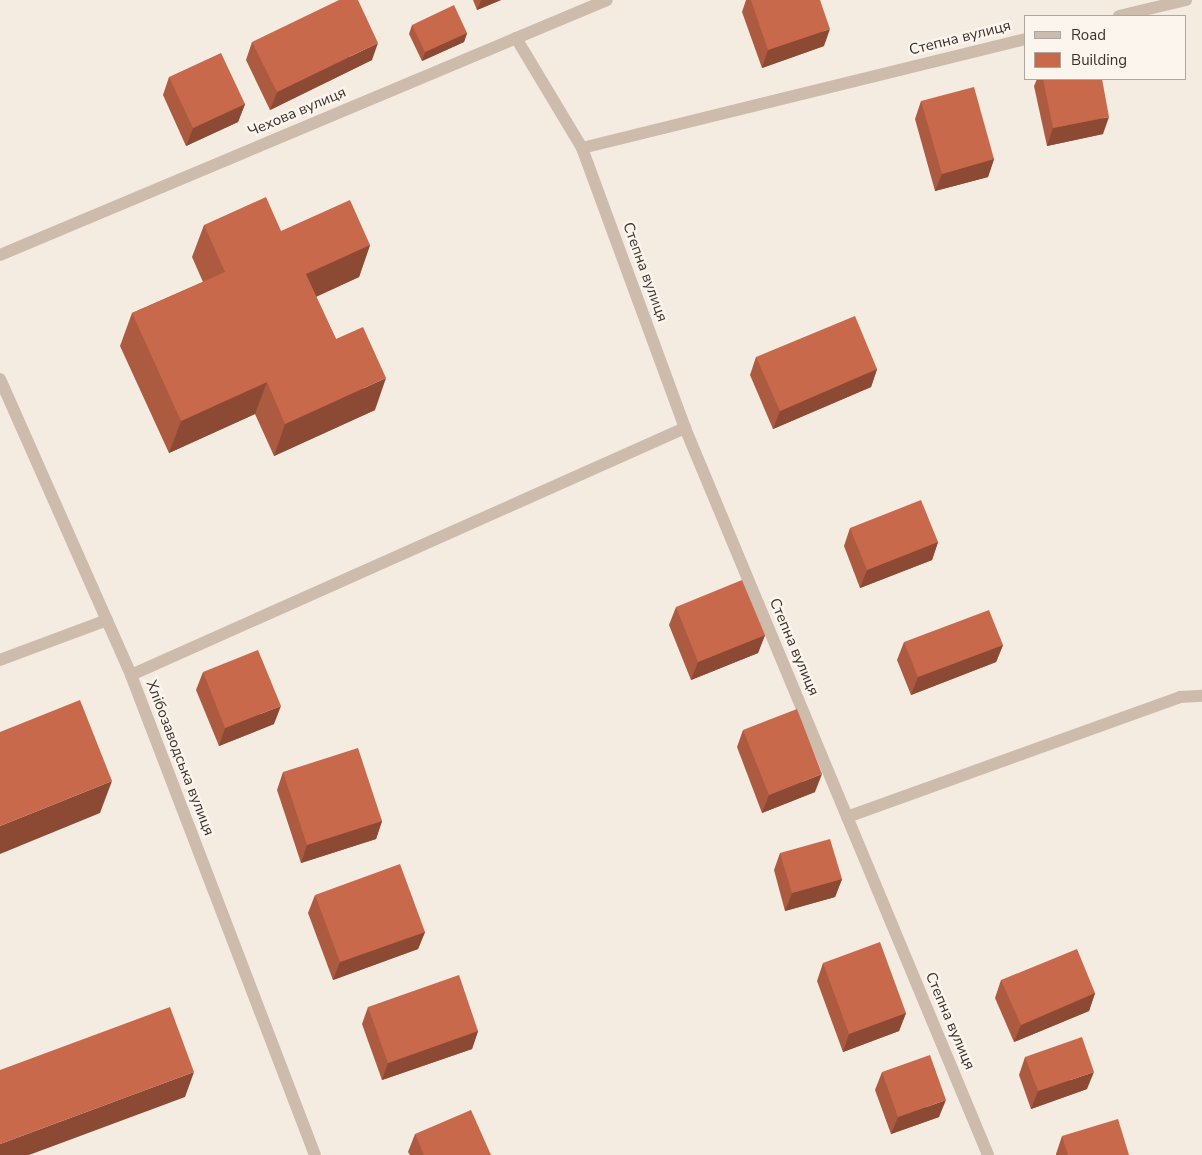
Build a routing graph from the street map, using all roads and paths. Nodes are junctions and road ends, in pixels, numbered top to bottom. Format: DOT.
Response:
graph roads {
  1 [pos="607,0"];
  2 [pos="1186,0"];
  3 [pos="1123,15"];
  4 [pos="516,38"];
  5 [pos="1024,39"];
  6 [pos="582,148"];
  7 [pos="0,254"];
  8 [pos="0,379"];
  9 [pos="685,428"];
  10 [pos="106,620"];
  11 [pos="0,660"];
  12 [pos="131,675"];
  13 [pos="1202,696"];
  14 [pos="847,817"];
  15 [pos="315,1155"];
  16 [pos="988,1155"];
  1 -- 4 [label="street, Чехова вулиця"];
  2 -- 3 [label="street"];
  4 -- 6 [label="street, Степна вулиця"];
  4 -- 7 [label="street, Чехова вулиця"];
  5 -- 6 [label="street, Степна вулиця"];
  6 -- 9 [label="street, Степна вулиця"];
  8 -- 10 [label="street, Хлібозаводська вулиця"];
  9 -- 12 [label="street"];
  9 -- 14 [label="street, Степна вулиця"];
  10 -- 11 [label="street"];
  10 -- 12 [label="street, Хлібозаводська вулиця"];
  12 -- 15 [label="street, Хлібозаводська вулиця"];
  13 -- 14 [label="street"];
  14 -- 16 [label="street, Степна вулиця"];
}
